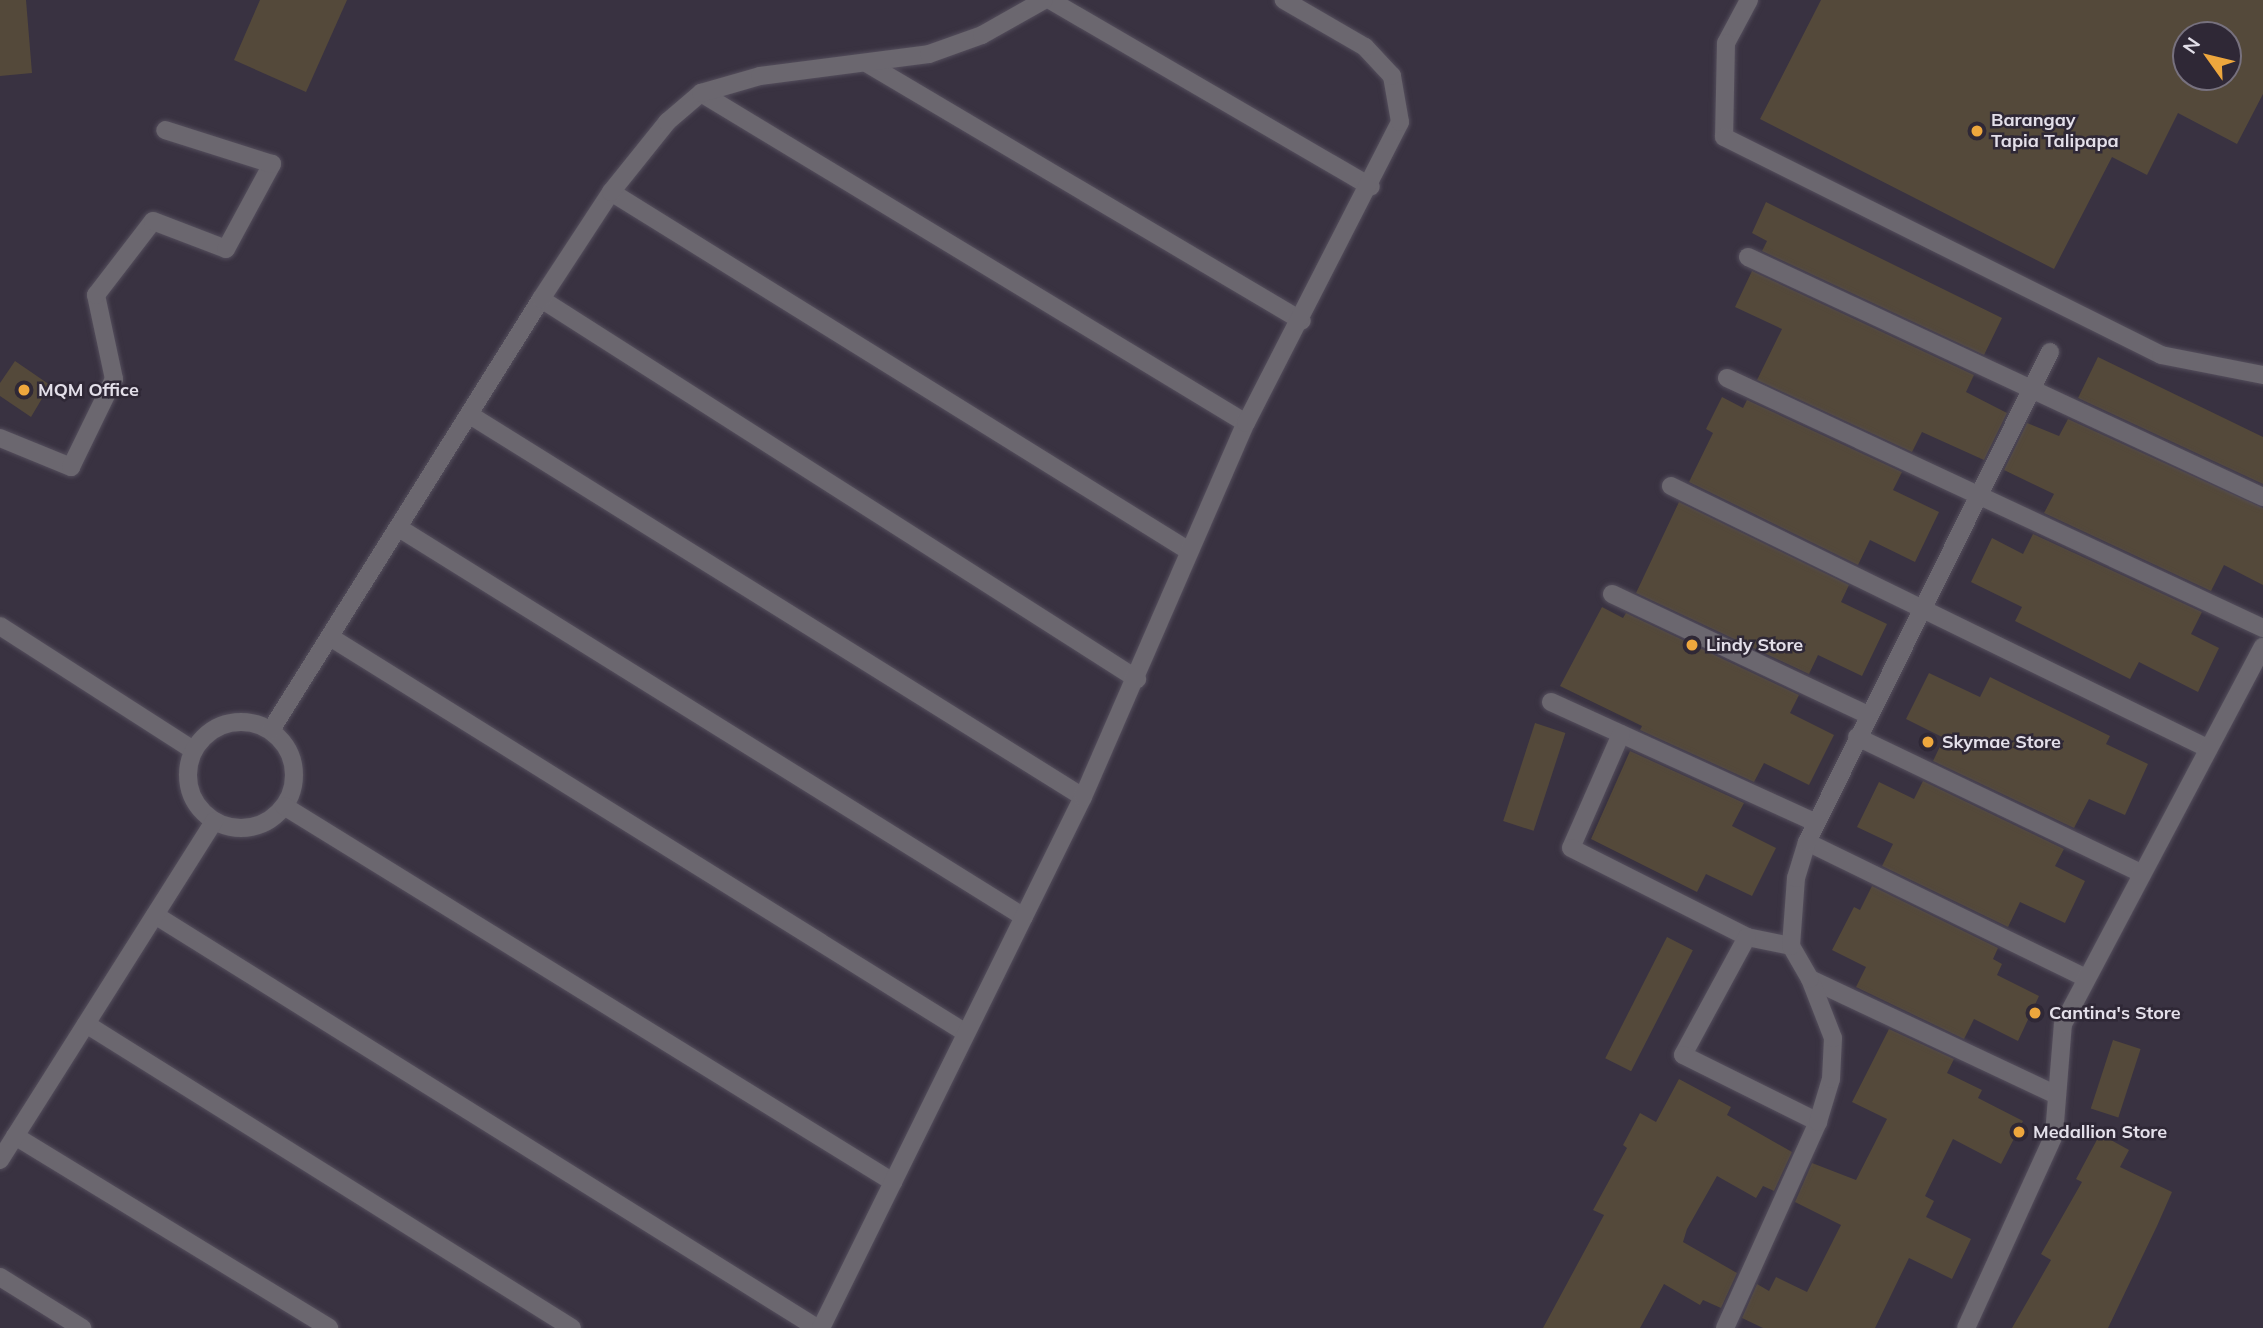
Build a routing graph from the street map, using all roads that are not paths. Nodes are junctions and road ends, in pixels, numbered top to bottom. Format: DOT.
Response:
graph roads {
  1 [pos="1044,0"];
  2 [pos="1050,0"];
  3 [pos="1284,0"];
  4 [pos="1749,0"];
  5 [pos="868,64"];
  6 [pos="701,93"];
  7 [pos="165,130"];
  8 [pos="1371,187"];
  9 [pos="611,192"];
  10 [pos="1748,257"];
  11 [pos="541,299"];
  12 [pos="1301,321"];
  13 [pos="2050,352"];
  14 [pos="2263,375"];
  15 [pos="1727,378"];
  16 [pos="2032,387"];
  17 [pos="470,415"];
  18 [pos="1246,423"];
  19 [pos="0,438"];
  20 [pos="1671,486"];
  21 [pos="1978,494"];
  22 [pos="2263,497"];
  23 [pos="399,528"];
  24 [pos="1189,551"];
  25 [pos="1612,594"];
  26 [pos="1920,610"];
  27 [pos="0,626"];
  28 [pos="2263,628"];
  29 [pos="330,637"];
  30 [pos="2263,647"];
  31 [pos="1137,679"];
  32 [pos="1551,702"];
  33 [pos="1868,715"];
  34 [pos="271,730"];
  35 [pos="1622,734"];
  36 [pos="1857,737"];
  37 [pos="2207,748"];
  38 [pos="193,750"];
  39 [pos="1083,797"];
  40 [pos="284,806"];
  41 [pos="214,821"];
  42 [pos="1816,823"];
  43 [pos="1807,842"];
  44 [pos="2141,873"];
  45 [pos="155,915"];
  46 [pos="1024,917"];
  47 [pos="1747,937"];
  48 [pos="1791,946"];
  49 [pos="2087,978"];
  50 [pos="1810,979"];
  51 [pos="86,1024"];
  52 [pos="966,1033"];
  53 [pos="2057,1095"];
  54 [pos="1818,1122"];
  55 [pos="15,1136"];
  56 [pos="0,1160"];
  57 [pos="893,1182"];
  58 [pos="0,1277"];
  59 [pos="82,1328"];
  60 [pos="328,1328"];
  61 [pos="572,1328"];
  62 [pos="819,1328"];
  63 [pos="1725,1328"];
  64 [pos="1966,1328"];
  1 -- 5 [label="street"];
  2 -- 8 [label="street"];
  3 -- 8 [label="street"];
  4 -- 14 [label="street"];
  5 -- 6 [label="street"];
  5 -- 12 [label="street"];
  6 -- 9 [label="street"];
  6 -- 18 [label="street"];
  7 -- 19 [label="street"];
  8 -- 12 [label="street"];
  9 -- 11 [label="street"];
  9 -- 24 [label="street"];
  10 -- 16 [label="street"];
  11 -- 17 [label="street"];
  11 -- 31 [label="street"];
  12 -- 18 [label="street"];
  13 -- 16 [label="street"];
  15 -- 21 [label="street"];
  16 -- 21 [label="street"];
  16 -- 22 [label="street"];
  17 -- 23 [label="street"];
  17 -- 39 [label="street"];
  18 -- 24 [label="street"];
  20 -- 26 [label="street"];
  21 -- 26 [label="street"];
  21 -- 28 [label="street"];
  23 -- 29 [label="street"];
  23 -- 46 [label="street"];
  24 -- 31 [label="street"];
  25 -- 33 [label="street"];
  26 -- 33 [label="street"];
  26 -- 37 [label="street"];
  27 -- 38 [label="street"];
  29 -- 34 [label="street"];
  29 -- 52 [label="street"];
  30 -- 37 [label="street"];
  31 -- 39 [label="street"];
  32 -- 35 [label="street"];
  33 -- 36 [label="street"];
  34 -- 38 [label="street"];
  34 -- 40 [label="street"];
  35 -- 42 [label="street"];
  35 -- 47 [label="street"];
  36 -- 42 [label="street"];
  36 -- 44 [label="street"];
  37 -- 44 [label="street"];
  38 -- 41 [label="street"];
  39 -- 46 [label="street"];
  40 -- 41 [label="street"];
  40 -- 57 [label="street"];
  41 -- 45 [label="street"];
  42 -- 43 [label="street"];
  43 -- 48 [label="street"];
  43 -- 49 [label="street"];
  44 -- 49 [label="street"];
  45 -- 51 [label="street"];
  45 -- 62 [label="street"];
  46 -- 52 [label="street"];
  47 -- 48 [label="street"];
  47 -- 54 [label="street"];
  48 -- 50 [label="street"];
  49 -- 53 [label="street"];
  50 -- 53 [label="street"];
  50 -- 54 [label="street"];
  51 -- 55 [label="street"];
  51 -- 61 [label="street"];
  52 -- 57 [label="street"];
  53 -- 64 [label="street"];
  54 -- 63 [label="street"];
  55 -- 56 [label="street"];
  55 -- 60 [label="street"];
  57 -- 62 [label="street"];
  58 -- 59 [label="street"];
}
